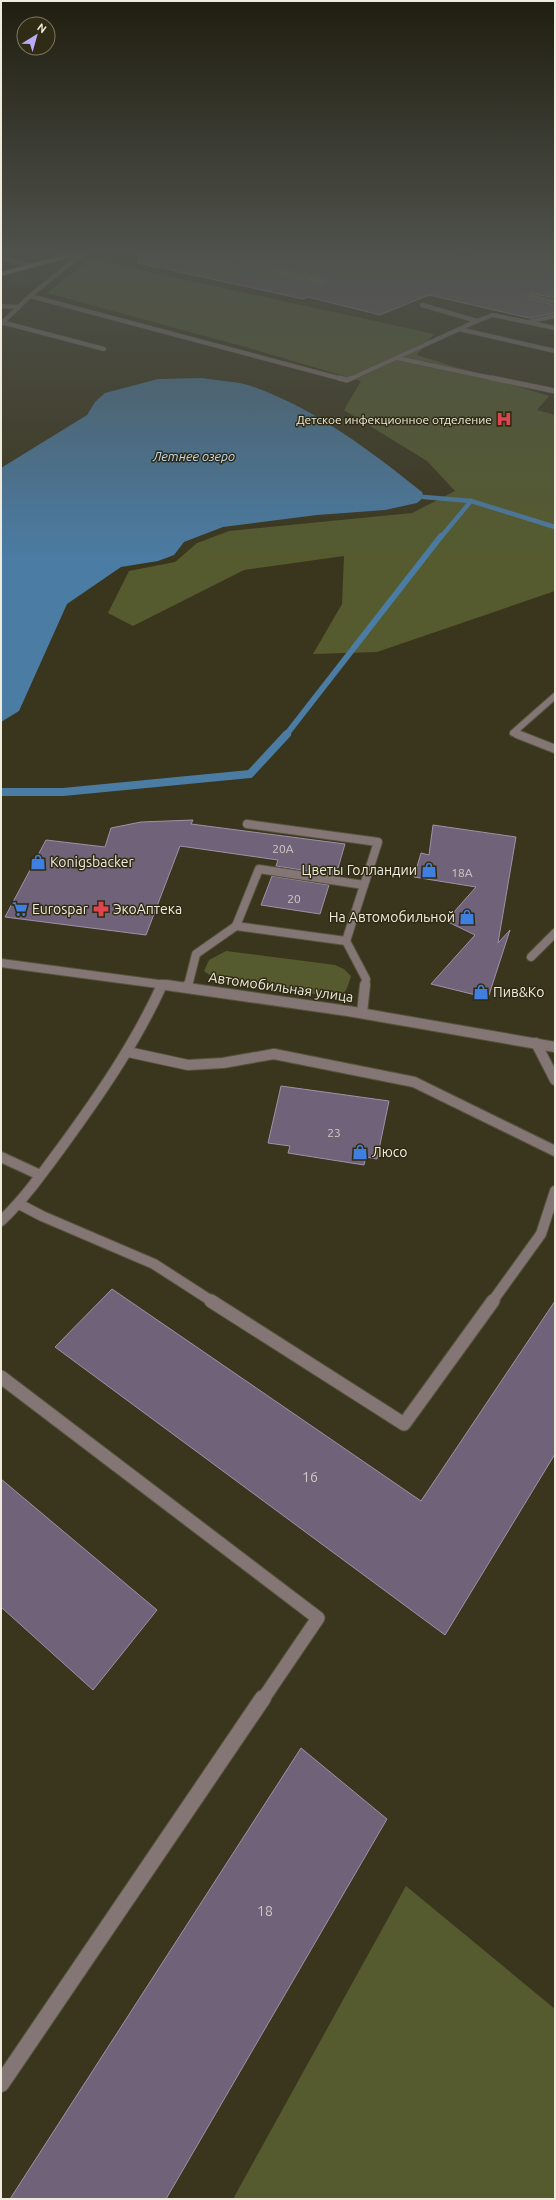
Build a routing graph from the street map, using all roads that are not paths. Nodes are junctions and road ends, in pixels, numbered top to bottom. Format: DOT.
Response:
graph roads {
  1 [pos="255,356"];
  2 [pos="402,356"];
  3 [pos="397,358"];
  4 [pos="555,391"];
  5 [pos="555,696"];
  6 [pos="555,749"];
  7 [pos="246,824"];
  8 [pos="364,885"];
  9 [pos="236,926"];
  10 [pos="555,933"];
  11 [pos="346,942"];
  12 [pos="531,957"];
  13 [pos="1,963"];
  14 [pos="162,984"];
  15 [pos="188,987"];
  16 [pos="362,1013"];
  17 [pos="536,1043"];
  18 [pos="555,1047"];
  19 [pos="128,1052"];
  20 [pos="555,1080"];
  21 [pos="555,1151"];
  22 [pos="1,1157"];
  23 [pos="40,1175"];
  24 [pos="555,1191"];
  25 [pos="19,1204"];
  26 [pos="1,1221"];
  27 [pos="1,1377"];
  28 [pos="1,2084"];
  1 -- 3 [label="street"];
  2 -- 3 [label="street"];
  3 -- 4 [label="street"];
  5 -- 6 [label="street"];
  7 -- 8 [label="street"];
  8 -- 9 [label="street"];
  8 -- 11 [label="street"];
  9 -- 11 [label="street"];
  9 -- 15 [label="street"];
  10 -- 12 [label="street"];
  11 -- 16 [label="street"];
  13 -- 14 [label="street, Автомобильная улица"];
  14 -- 15 [label="street, Автомобильная улица"];
  14 -- 19 [label="street"];
  15 -- 16 [label="street, Автомобильная улица"];
  16 -- 17 [label="street, Автомобильная улица"];
  17 -- 18 [label="street, Автомобильная улица"];
  17 -- 20 [label="street"];
  19 -- 21 [label="street"];
  19 -- 23 [label="street"];
  22 -- 23 [label="street"];
  23 -- 25 [label="street"];
  24 -- 25 [label="street"];
  25 -- 26 [label="street"];
  27 -- 28 [label="street"];
}
